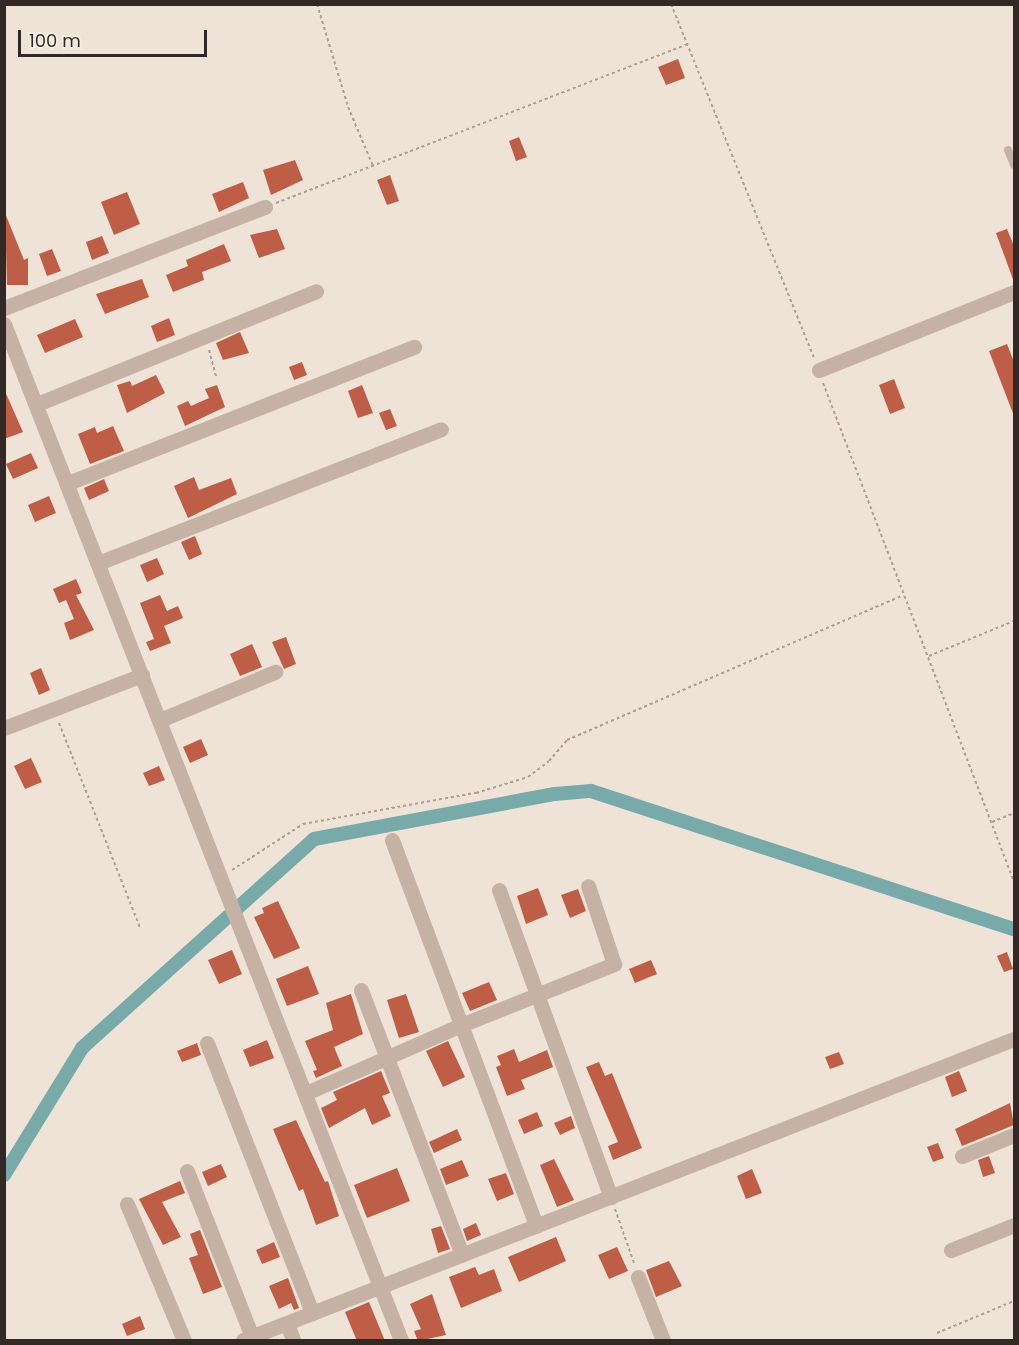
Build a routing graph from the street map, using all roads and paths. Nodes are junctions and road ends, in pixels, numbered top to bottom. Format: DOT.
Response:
graph roads {
  1 [pos="317,4"];
  2 [pos="671,4"];
  3 [pos="688,44"];
  4 [pos="1008,150"];
  5 [pos="1014,165"];
  6 [pos="374,167"];
  7 [pos="265,207"];
  8 [pos="315,291"];
  9 [pos="1014,292"];
  10 [pos="4,308"];
  11 [pos="4,324"];
  12 [pos="205,336"];
  13 [pos="414,347"];
  14 [pos="819,370"];
  15 [pos="217,379"];
  16 [pos="37,404"];
  17 [pos="441,429"];
  18 [pos="68,483"];
  19 [pos="98,563"];
  20 [pos="903,595"];
  21 [pos="1014,621"];
  22 [pos="928,656"];
  23 [pos="275,672"];
  24 [pos="142,675"];
  25 [pos="54,709"];
  26 [pos="160,720"];
  27 [pos="4,728"];
  28 [pos="1014,813"];
  29 [pos="992,822"];
  30 [pos="392,840"];
  31 [pos="221,876"];
  32 [pos="1014,882"];
  33 [pos="588,886"];
  34 [pos="499,890"];
  35 [pos="140,928"];
  36 [pos="361,990"];
  37 [pos="537,994"];
  38 [pos="461,1025"];
  39 [pos="1014,1039"];
  40 [pos="207,1044"];
  41 [pos="385,1057"];
  42 [pos="306,1093"];
  43 [pos="1014,1135"];
  44 [pos="962,1156"];
  45 [pos="187,1171"];
  46 [pos="611,1197"];
  47 [pos="127,1204"];
  48 [pos="536,1226"];
  49 [pos="1014,1226"];
  50 [pos="951,1250"];
  51 [pos="462,1254"];
  52 [pos="638,1277"];
  53 [pos="381,1287"];
  54 [pos="1014,1301"];
  55 [pos="312,1313"];
  56 [pos="287,1324"];
  57 [pos="937,1332"];
  58 [pos="247,1339"];
  59 [pos="184,1341"];
  60 [pos="293,1341"];
  61 [pos="401,1341"];
  62 [pos="663,1341"];
  1 -- 6 [label="path"];
  2 -- 3 [label="path"];
  3 -- 6 [label="path"];
  3 -- 14 [label="path"];
  4 -- 5 [label="lane"];
  6 -- 7 [label="path"];
  7 -- 10 [label="street"];
  8 -- 12 [label="street"];
  9 -- 14 [label="street"];
  11 -- 16 [label="street"];
  12 -- 15 [label="path"];
  12 -- 16 [label="street"];
  13 -- 18 [label="street"];
  14 -- 20 [label="path"];
  16 -- 18 [label="street"];
  17 -- 19 [label="street"];
  18 -- 19 [label="street"];
  19 -- 24 [label="street"];
  20 -- 22 [label="path"];
  20 -- 31 [label="path"];
  21 -- 22 [label="path"];
  22 -- 29 [label="path"];
  23 -- 26 [label="street"];
  24 -- 25 [label="street"];
  24 -- 26 [label="street"];
  25 -- 27 [label="street"];
  25 -- 35 [label="path"];
  26 -- 31 [label="street"];
  28 -- 29 [label="path"];
  29 -- 32 [label="path"];
  30 -- 38 [label="street"];
  31 -- 42 [label="street"];
  33 -- 37 [label="street"];
  34 -- 37 [label="street"];
  36 -- 41 [label="street"];
  37 -- 38 [label="street"];
  37 -- 46 [label="street"];
  38 -- 41 [label="street"];
  38 -- 48 [label="street"];
  39 -- 46 [label="street"];
  40 -- 55 [label="street"];
  41 -- 42 [label="street"];
  41 -- 51 [label="street"];
  42 -- 53 [label="street"];
  43 -- 44 [label="street"];
  45 -- 58 [label="street"];
  46 -- 48 [label="street"];
  46 -- 52 [label="path"];
  47 -- 59 [label="street"];
  48 -- 51 [label="street"];
  49 -- 50 [label="street"];
  51 -- 53 [label="street"];
  52 -- 62 [label="street"];
  53 -- 55 [label="street"];
  53 -- 61 [label="street"];
  54 -- 57 [label="path"];
  55 -- 56 [label="street"];
  56 -- 58 [label="street"];
  56 -- 60 [label="street"];
}
